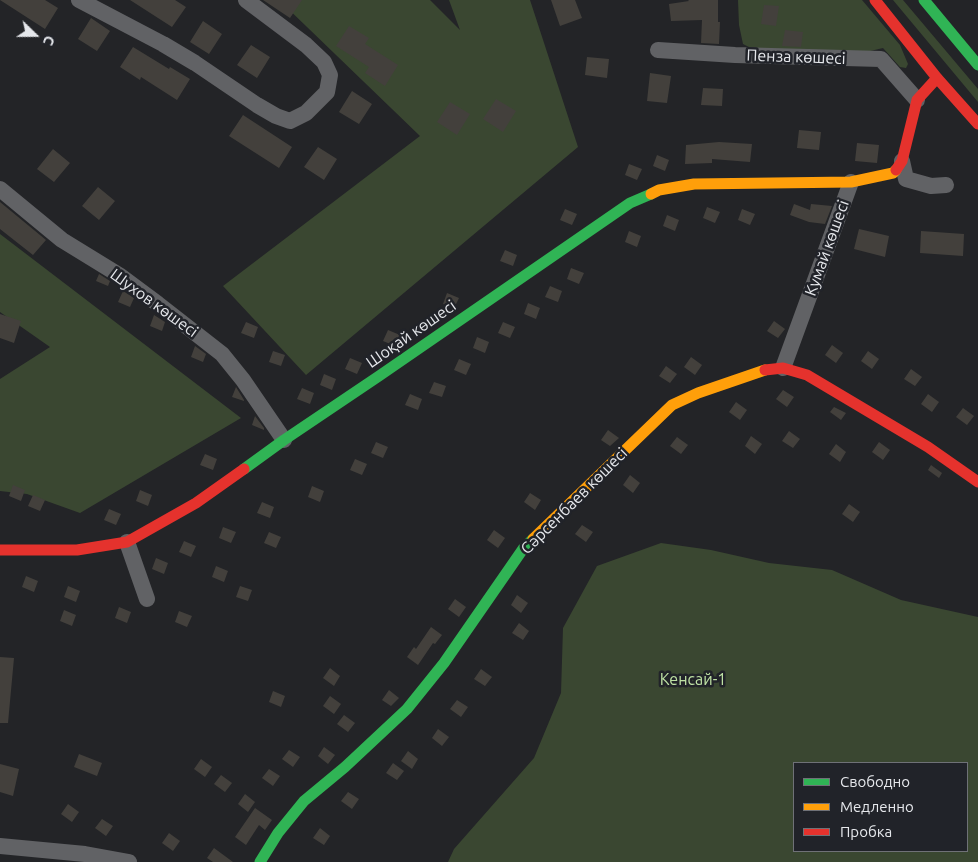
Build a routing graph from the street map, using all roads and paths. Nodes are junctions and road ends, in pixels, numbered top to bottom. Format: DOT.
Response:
graph roads {
  1 [pos="79,0"];
  2 [pos="246,0"];
  3 [pos="875,0"];
  4 [pos="924,0"];
  5 [pos="933,5"];
  6 [pos="658,50"];
  7 [pos="978,65"];
  8 [pos="937,78"];
  9 [pos="917,100"];
  10 [pos="978,124"];
  11 [pos="902,161"];
  12 [pos="851,182"];
  13 [pos="946,185"];
  14 [pos="0,189"];
  15 [pos="783,368"];
  16 [pos="284,440"];
  17 [pos="978,482"];
  18 [pos="127,542"];
  19 [pos="0,550"];
  20 [pos="148,599"];
  21 [pos="0,846"];
  22 [pos="128,862"];
  23 [pos="260,862"];
  1 -- 2 [label="street"];
  3 -- 8 [label="street"];
  4 -- 5 [label="street"];
  5 -- 7 [label="street"];
  6 -- 9 [label="street, Пенза көшесі"];
  8 -- 9 [label="street"];
  8 -- 10 [label="street"];
  9 -- 11 [label="street"];
  11 -- 12 [label="street, Кумай көшесі"];
  11 -- 13 [label="street"];
  12 -- 15 [label="street, Кумай көшесі"];
  12 -- 16 [label="street, Шоқай көшесі"];
  14 -- 16 [label="street, Шухов көшесі"];
  15 -- 17 [label="street, Сәрсенбаев көшесі"];
  15 -- 23 [label="street, Сәрсенбаев көшесі"];
  16 -- 18 [label="street, Шоқай көшесі"];
  18 -- 19 [label="street, Шоқай көшесі"];
  18 -- 20 [label="street"];
  21 -- 22 [label="street"];
}
